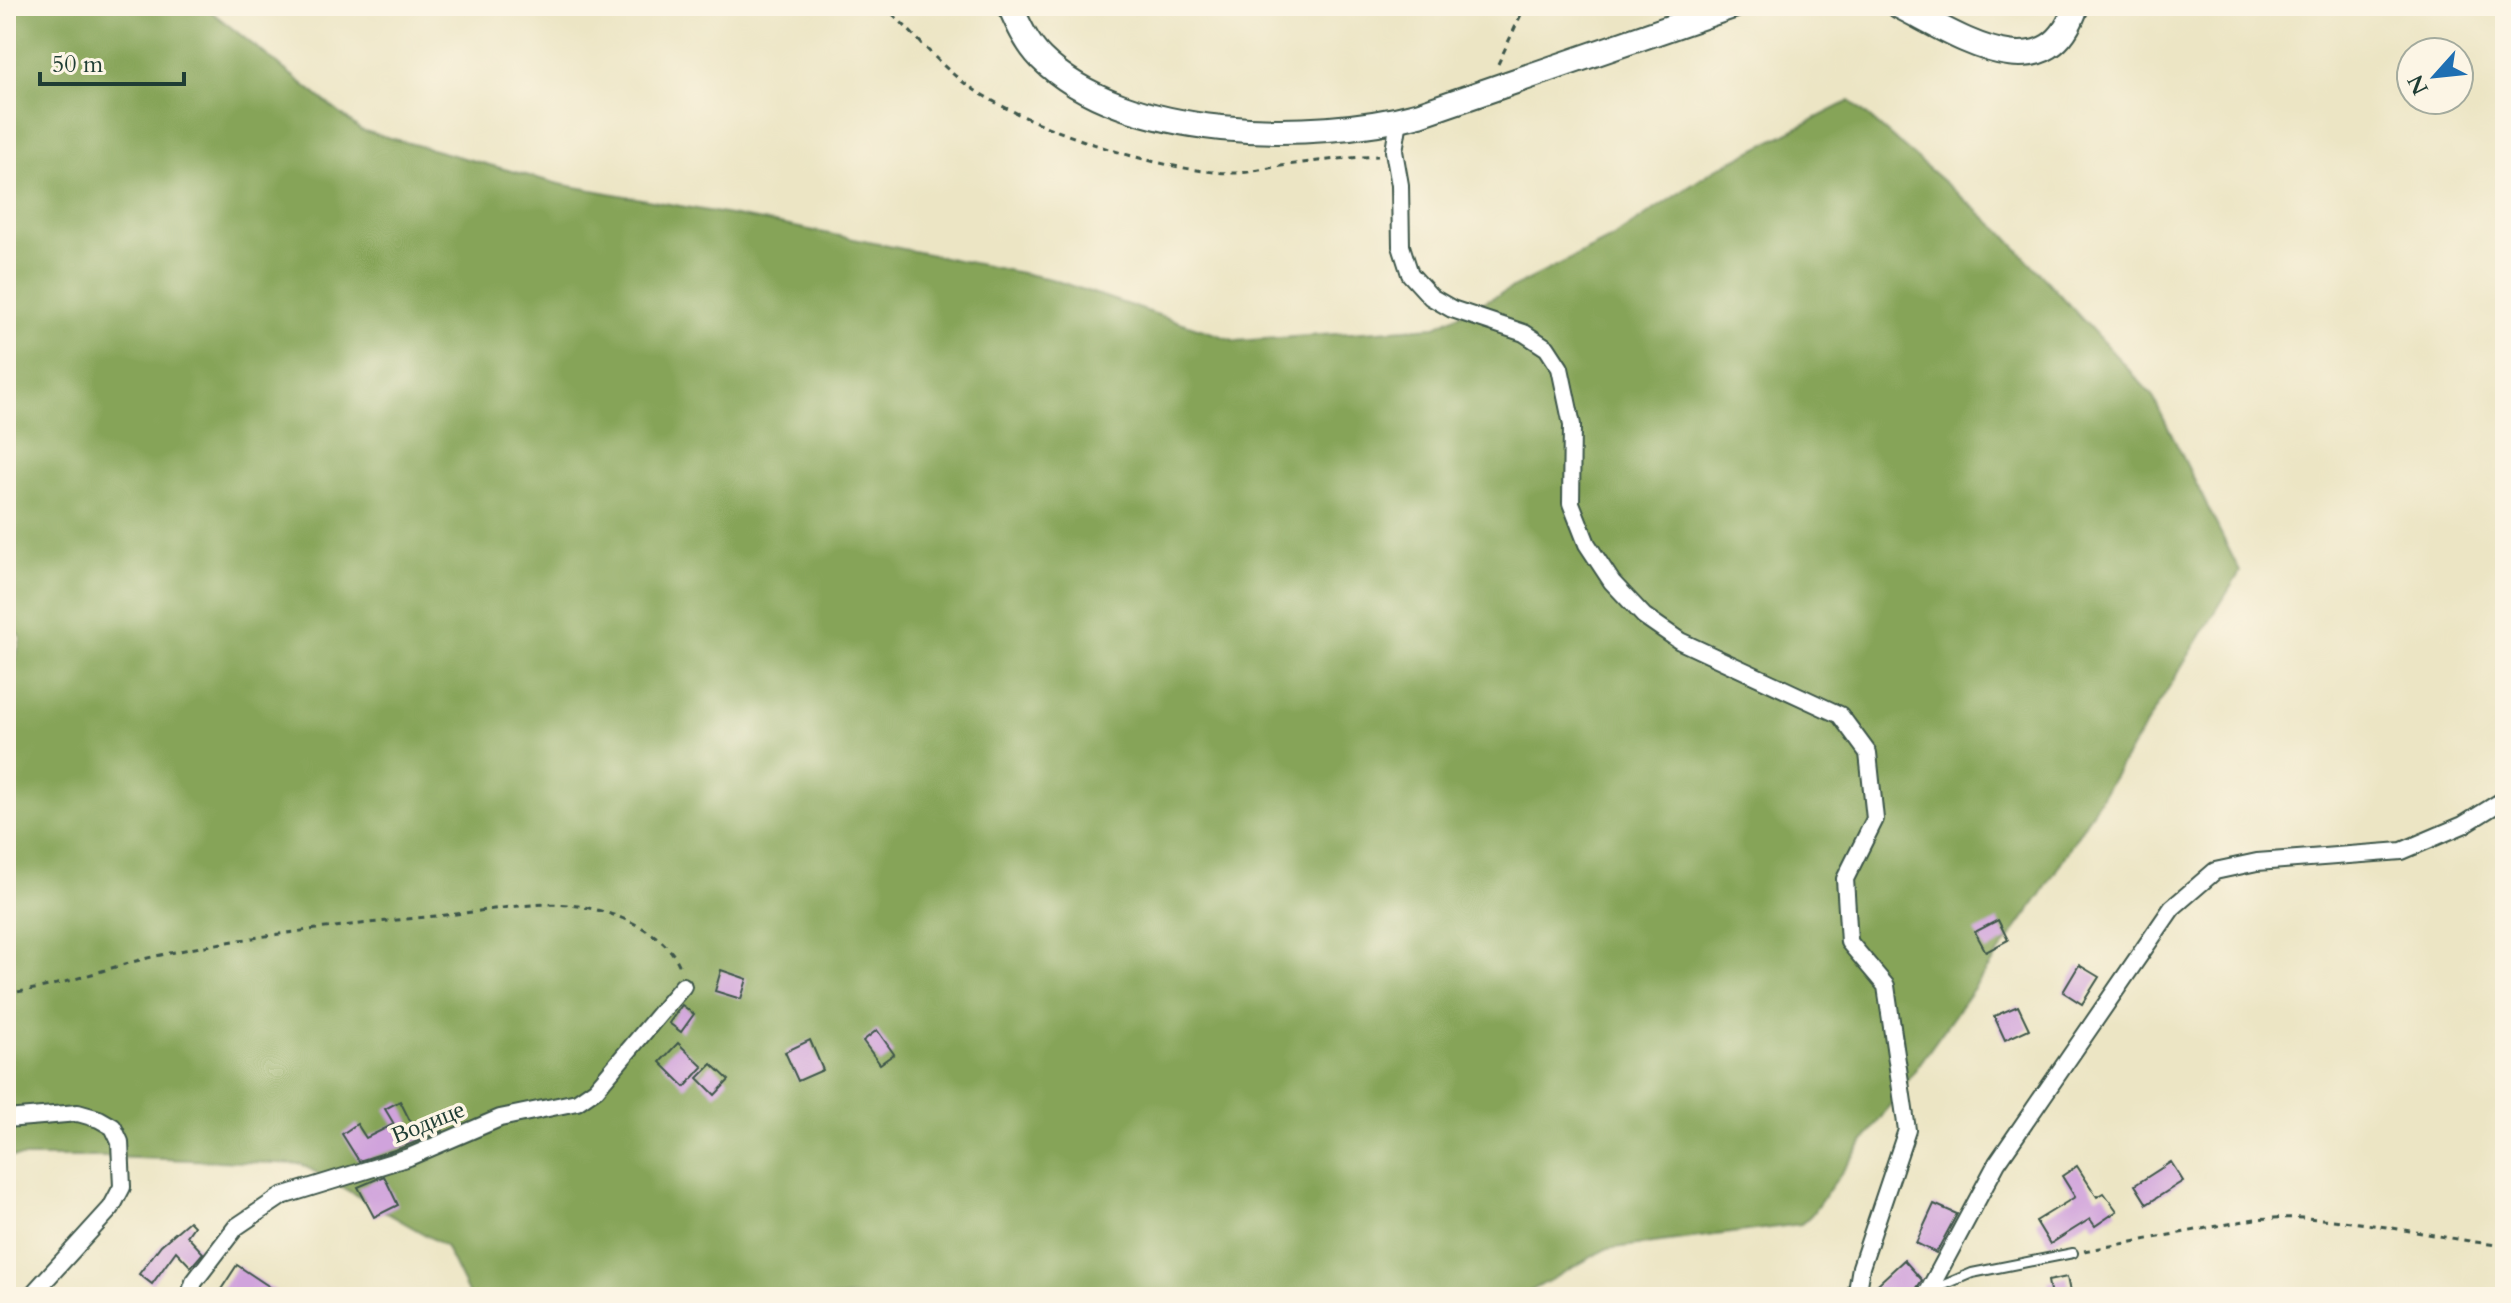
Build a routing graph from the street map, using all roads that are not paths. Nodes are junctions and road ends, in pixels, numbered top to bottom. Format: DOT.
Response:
graph roads {
  1 [pos="1010,6"];
  2 [pos="1733,6"];
  3 [pos="1899,6"];
  4 [pos="2076,6"];
  5 [pos="1399,120"];
  6 [pos="2505,799"];
  7 [pos="683,986"];
  8 [pos="6,1119"];
  9 [pos="2073,1253"];
  10 [pos="1925,1294"];
  11 [pos="30,1297"];
  12 [pos="189,1297"];
  13 [pos="1856,1297"];
  1 -- 5 [label="main road"];
  2 -- 5 [label="main road"];
  3 -- 4 [label="main road"];
  5 -- 13 [label="street"];
  6 -- 10 [label="street"];
  7 -- 12 [label="street, Водице"];
  8 -- 11 [label="street"];
  9 -- 10 [label="lane"];
}
